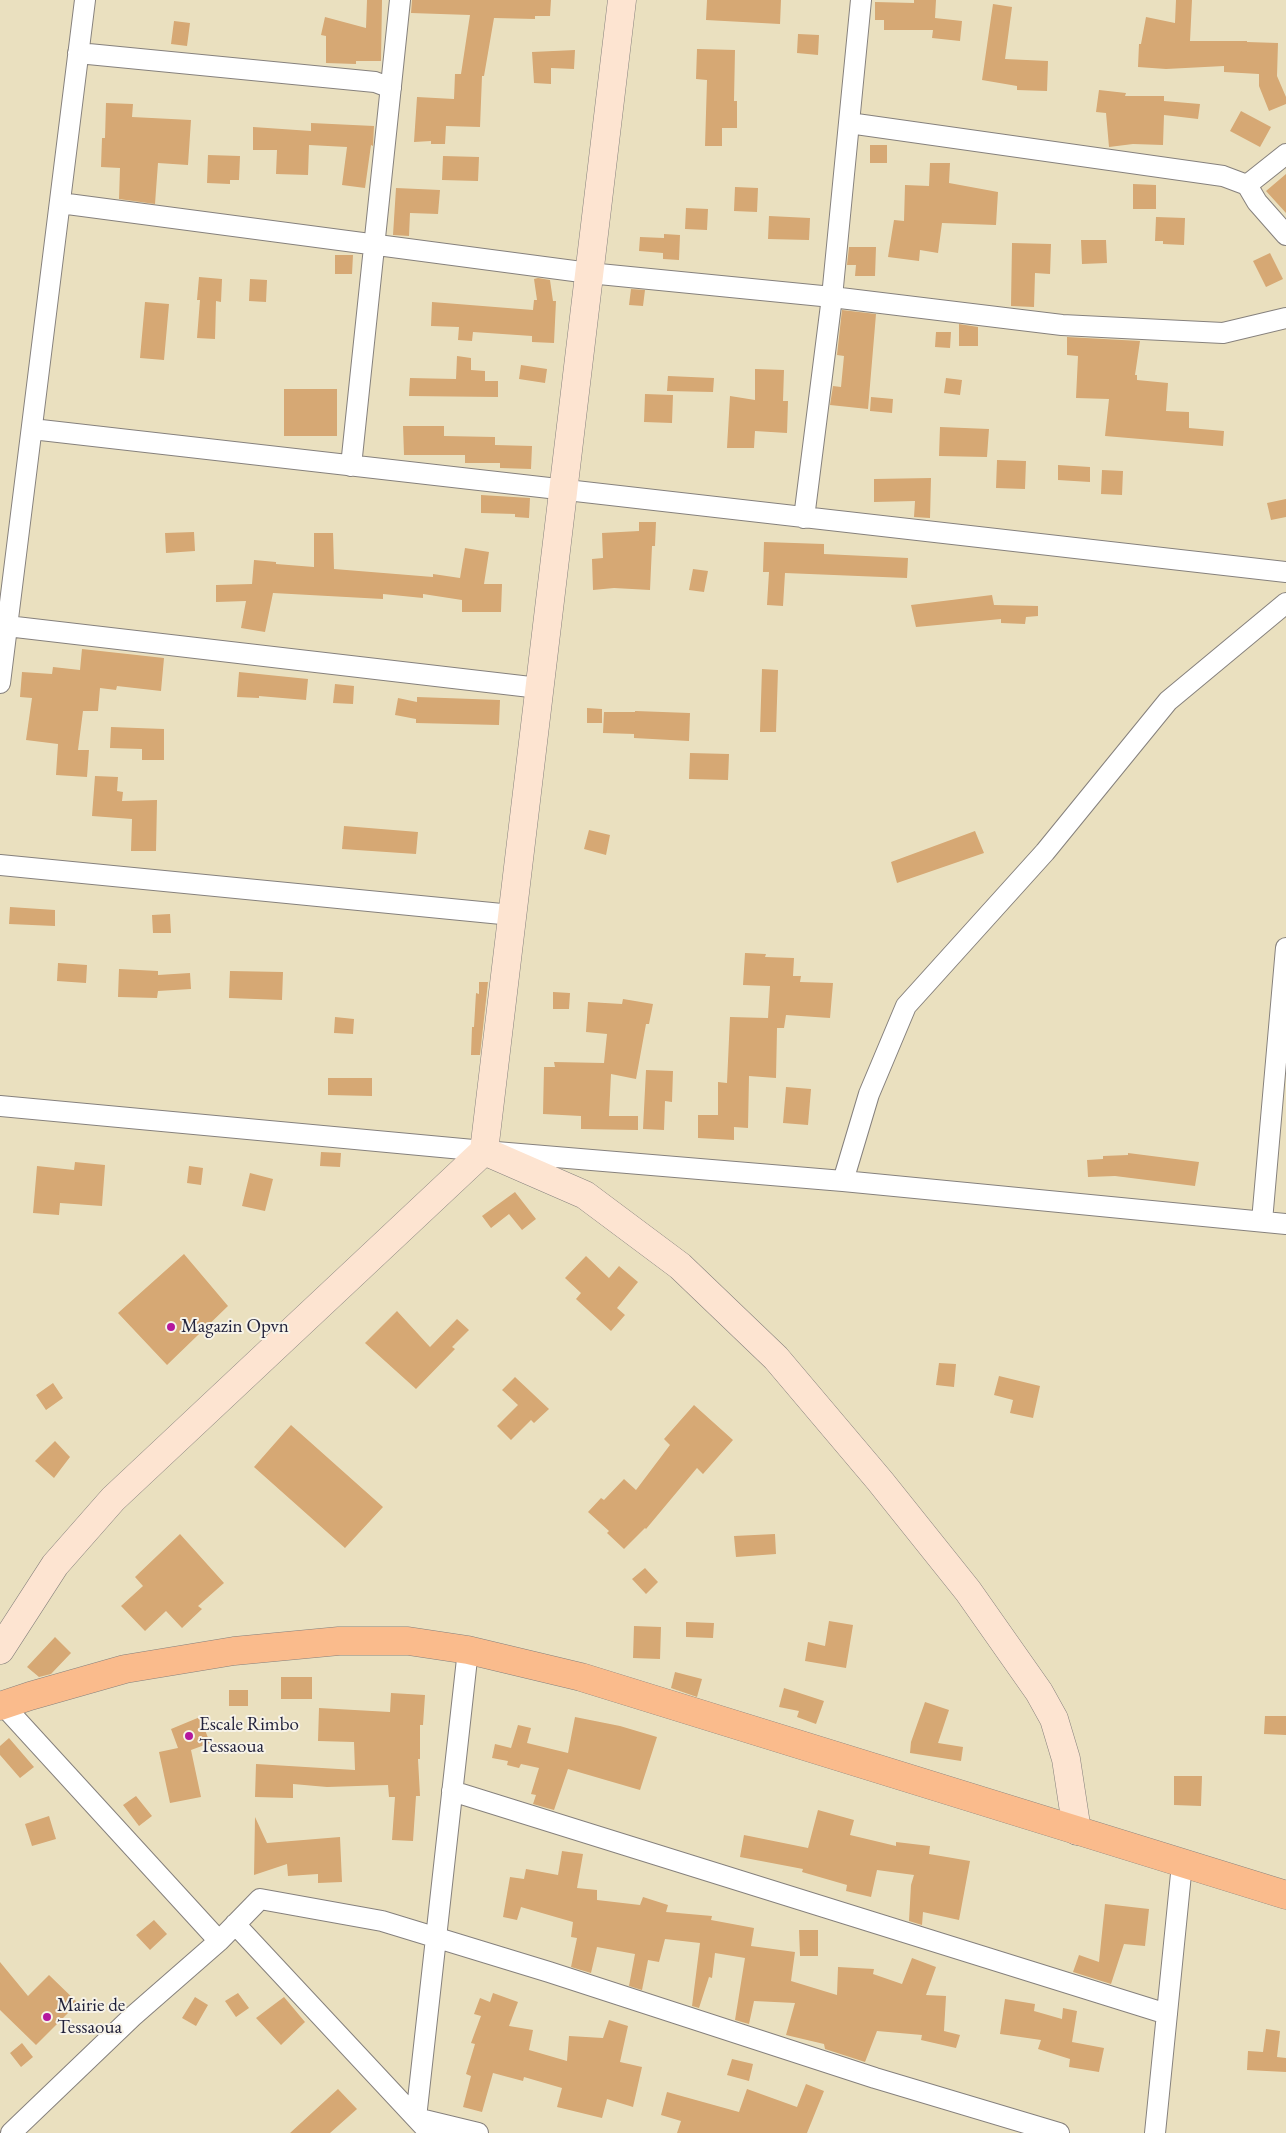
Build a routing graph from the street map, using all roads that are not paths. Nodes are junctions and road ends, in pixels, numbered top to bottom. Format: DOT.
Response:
graph roads {
  1 [pos="85,0"];
  2 [pos="400,0"];
  3 [pos="622,0"];
  4 [pos="861,0"];
  5 [pos="78,54"];
  6 [pos="390,88"];
  7 [pos="849,123"];
  8 [pos="1286,154"];
  9 [pos="1247,185"];
  10 [pos="60,203"];
  11 [pos="1286,234"];
  12 [pos="374,245"];
  13 [pos="589,273"];
  14 [pos="832,297"];
  15 [pos="1286,318"];
  16 [pos="32,429"];
  17 [pos="351,466"];
  18 [pos="563,490"];
  19 [pos="804,518"];
  20 [pos="1286,572"];
  21 [pos="1286,603"];
  22 [pos="7,626"];
  23 [pos="0,683"];
  24 [pos="539,688"];
  25 [pos="0,865"];
  26 [pos="512,915"];
  27 [pos="1286,948"];
  28 [pos="0,1106"];
  29 [pos="484,1151"];
  30 [pos="843,1181"];
  31 [pos="1262,1222"];
  32 [pos="1286,1224"];
  33 [pos="0,1650"];
  34 [pos="468,1650"];
  35 [pos="2,1706"];
  36 [pos="452,1791"];
  37 [pos="1077,1831"];
  38 [pos="1182,1864"];
  39 [pos="1286,1895"];
  40 [pos="235,1924"];
  41 [pos="436,1938"];
  42 [pos="218,1941"];
  43 [pos="1167,2014"];
  44 [pos="423,2126"];
  45 [pos="11,2133"];
  46 [pos="478,2133"];
  47 [pos="1059,2133"];
  48 [pos="1155,2133"];
  1 -- 5 [label="street"];
  2 -- 6 [label="street"];
  3 -- 13 [label="street"];
  4 -- 7 [label="street"];
  5 -- 6 [label="street"];
  5 -- 10 [label="street"];
  6 -- 12 [label="street"];
  7 -- 9 [label="street"];
  7 -- 14 [label="street"];
  8 -- 9 [label="street"];
  9 -- 11 [label="street"];
  10 -- 12 [label="street"];
  10 -- 16 [label="street"];
  12 -- 13 [label="street"];
  12 -- 17 [label="street"];
  13 -- 14 [label="street"];
  13 -- 18 [label="street"];
  14 -- 15 [label="street"];
  14 -- 19 [label="street"];
  16 -- 17 [label="street"];
  16 -- 22 [label="street"];
  17 -- 18 [label="street"];
  18 -- 19 [label="street"];
  18 -- 24 [label="street"];
  19 -- 20 [label="street"];
  21 -- 30 [label="street"];
  22 -- 23 [label="street"];
  22 -- 24 [label="street"];
  24 -- 26 [label="street"];
  25 -- 26 [label="street"];
  26 -- 29 [label="street"];
  27 -- 31 [label="street"];
  28 -- 29 [label="street"];
  29 -- 30 [label="street"];
  29 -- 33 [label="street"];
  29 -- 37 [label="street"];
  30 -- 31 [label="street"];
  31 -- 32 [label="street"];
  34 -- 35 [label="highway"];
  34 -- 36 [label="street"];
  34 -- 37 [label="highway"];
  35 -- 42 [label="street"];
  36 -- 41 [label="street"];
  36 -- 43 [label="street"];
  37 -- 38 [label="highway"];
  38 -- 39 [label="highway"];
  38 -- 43 [label="street"];
  40 -- 41 [label="street"];
  40 -- 42 [label="street"];
  40 -- 44 [label="street"];
  41 -- 44 [label="street"];
  41 -- 47 [label="street"];
  42 -- 45 [label="street"];
  43 -- 48 [label="street"];
  44 -- 46 [label="street"];
}
